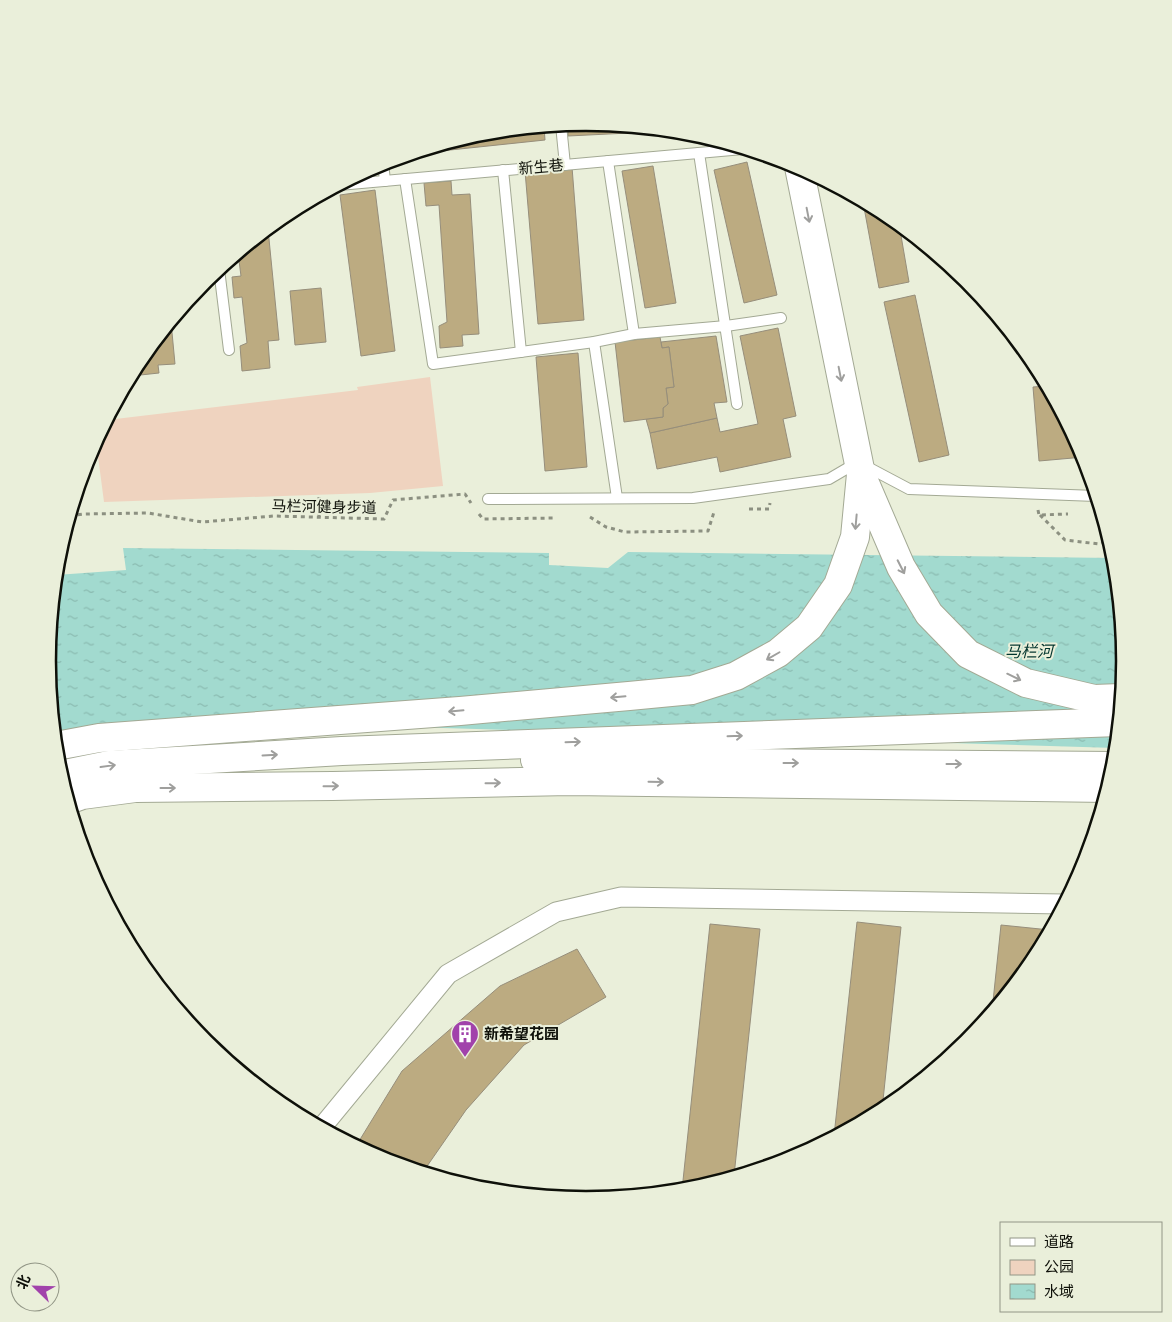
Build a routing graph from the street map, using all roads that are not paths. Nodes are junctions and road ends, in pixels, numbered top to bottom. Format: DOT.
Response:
graph roads {
  1 [pos="562,132"];
  2 [pos="728,150"];
  3 [pos="699,153"];
  4 [pos="608,161"];
  5 [pos="565,165"];
  6 [pos="503,170"];
  7 [pos="384,172"];
  8 [pos="800,177"];
  9 [pos="405,179"];
  10 [pos="385,181"];
  11 [pos="358,183"];
  12 [pos="220,278"];
  13 [pos="781,318"];
  14 [pos="726,326"];
  15 [pos="634,334"];
  16 [pos="594,342"];
  17 [pos="229,350"];
  18 [pos="521,352"];
  19 [pos="737,404"];
  20 [pos="859,468"];
  21 [pos="1089,496"];
  22 [pos="617,498"];
  23 [pos="488,499"];
  24 [pos="1115,698"];
  25 [pos="1112,722"];
  26 [pos="63,745"];
  27 [pos="342,751"];
  28 [pos="1106,766"];
  29 [pos="68,773"];
  30 [pos="1100,788"];
  31 [pos="74,798"];
  32 [pos="1056,904"];
  33 [pos="326,1123"];
  1 -- 5 [label="lane"];
  2 -- 3 [label="lane, 新生巷"];
  3 -- 4 [label="lane, 新生巷"];
  3 -- 14 [label="lane"];
  4 -- 5 [label="lane, 新生巷"];
  4 -- 15 [label="lane"];
  5 -- 6 [label="lane, 新生巷"];
  6 -- 9 [label="lane, 新生巷"];
  6 -- 18 [label="lane"];
  7 -- 10 [label="lane"];
  8 -- 20 [label="main road, one-way"];
  9 -- 10 [label="lane, 新生巷"];
  9 -- 18 [label="lane"];
  10 -- 11 [label="lane, 新生巷"];
  12 -- 17 [label="lane"];
  13 -- 14 [label="lane"];
  14 -- 15 [label="lane"];
  14 -- 19 [label="lane"];
  15 -- 16 [label="lane"];
  16 -- 18 [label="lane"];
  16 -- 22 [label="lane"];
  20 -- 21 [label="lane"];
  20 -- 22 [label="lane"];
  20 -- 24 [label="main road, one-way"];
  20 -- 26 [label="main road, one-way"];
  22 -- 23 [label="lane"];
  27 -- 25 [label="main road, one-way"];
  27 -- 28 [label="main road, one-way"];
  29 -- 27 [label="main road, one-way"];
  31 -- 30 [label="main road, one-way"];
  32 -- 33 [label="street"];
}
